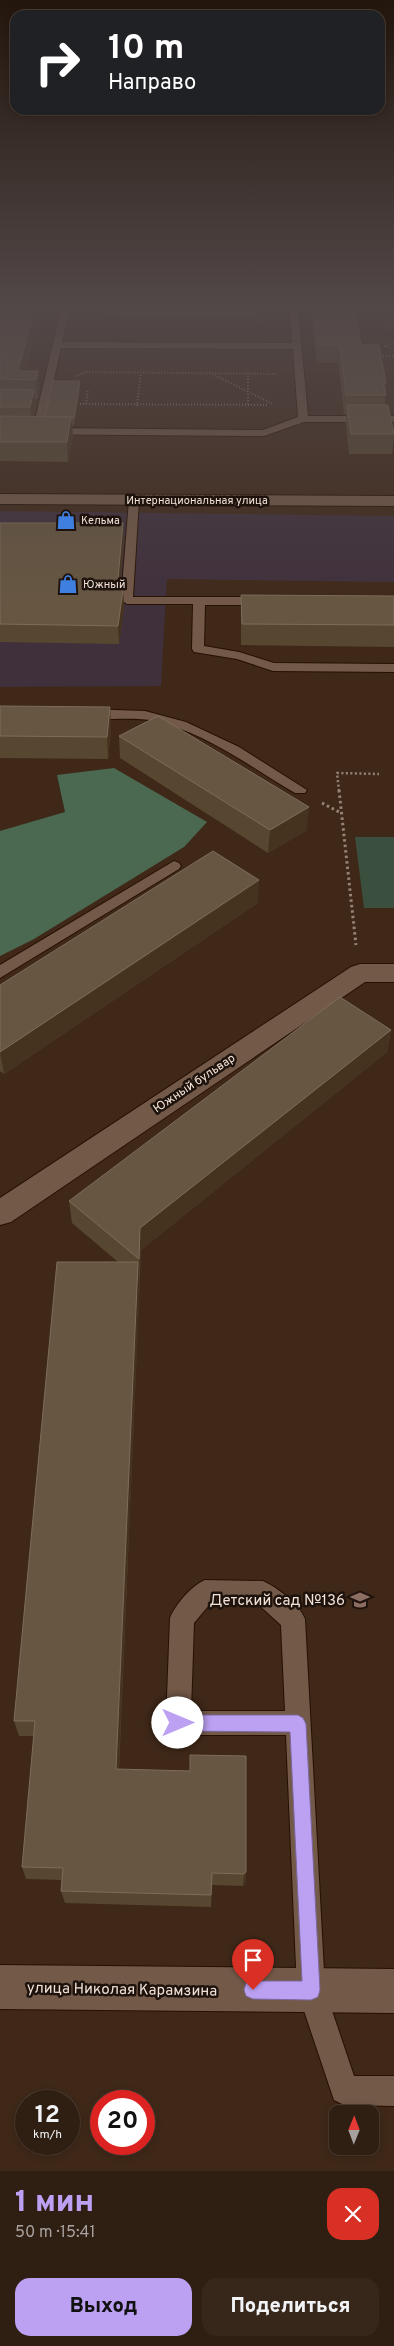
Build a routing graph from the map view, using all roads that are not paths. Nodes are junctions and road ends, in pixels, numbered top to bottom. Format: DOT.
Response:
graph roads {
  1 [pos="38,411"];
  2 [pos="302,411"];
  3 [pos="303,418"];
  4 [pos="394,419"];
  5 [pos="0,431"];
  6 [pos="36,431"];
  7 [pos="0,499"];
  8 [pos="134,500"];
  9 [pos="394,501"];
  10 [pos="200,601"];
  11 [pos="277,601"];
  12 [pos="394,668"];
  13 [pos="77,713"];
  14 [pos="300,790"];
  15 [pos="174,866"];
  16 [pos="0,972"];
  17 [pos="394,973"];
  18 [pos="0,1213"];
  19 [pos="298,1724"];
  20 [pos="0,1988"];
  21 [pos="311,1990"];
  22 [pos="394,1991"];
  23 [pos="394,2091"];
  1 -- 6 [label="lane"];
  2 -- 3 [label="lane"];
  3 -- 4 [label="lane"];
  3 -- 6 [label="lane"];
  5 -- 6 [label="lane"];
  7 -- 8 [label="street, Интернациональная улица"];
  8 -- 9 [label="street, Интернациональная улица"];
  8 -- 10 [label="lane"];
  10 -- 11 [label="lane"];
  10 -- 12 [label="lane"];
  13 -- 14 [label="lane"];
  15 -- 16 [label="lane"];
  17 -- 18 [label="street, Южный бульвар"];
  19 -- 19 [label="lane"];
  19 -- 21 [label="lane"];
  20 -- 21 [label="street, улица Николая Карамзина"];
  21 -- 22 [label="street, улица Николая Карамзина"];
  21 -- 23 [label="lane"];
}
